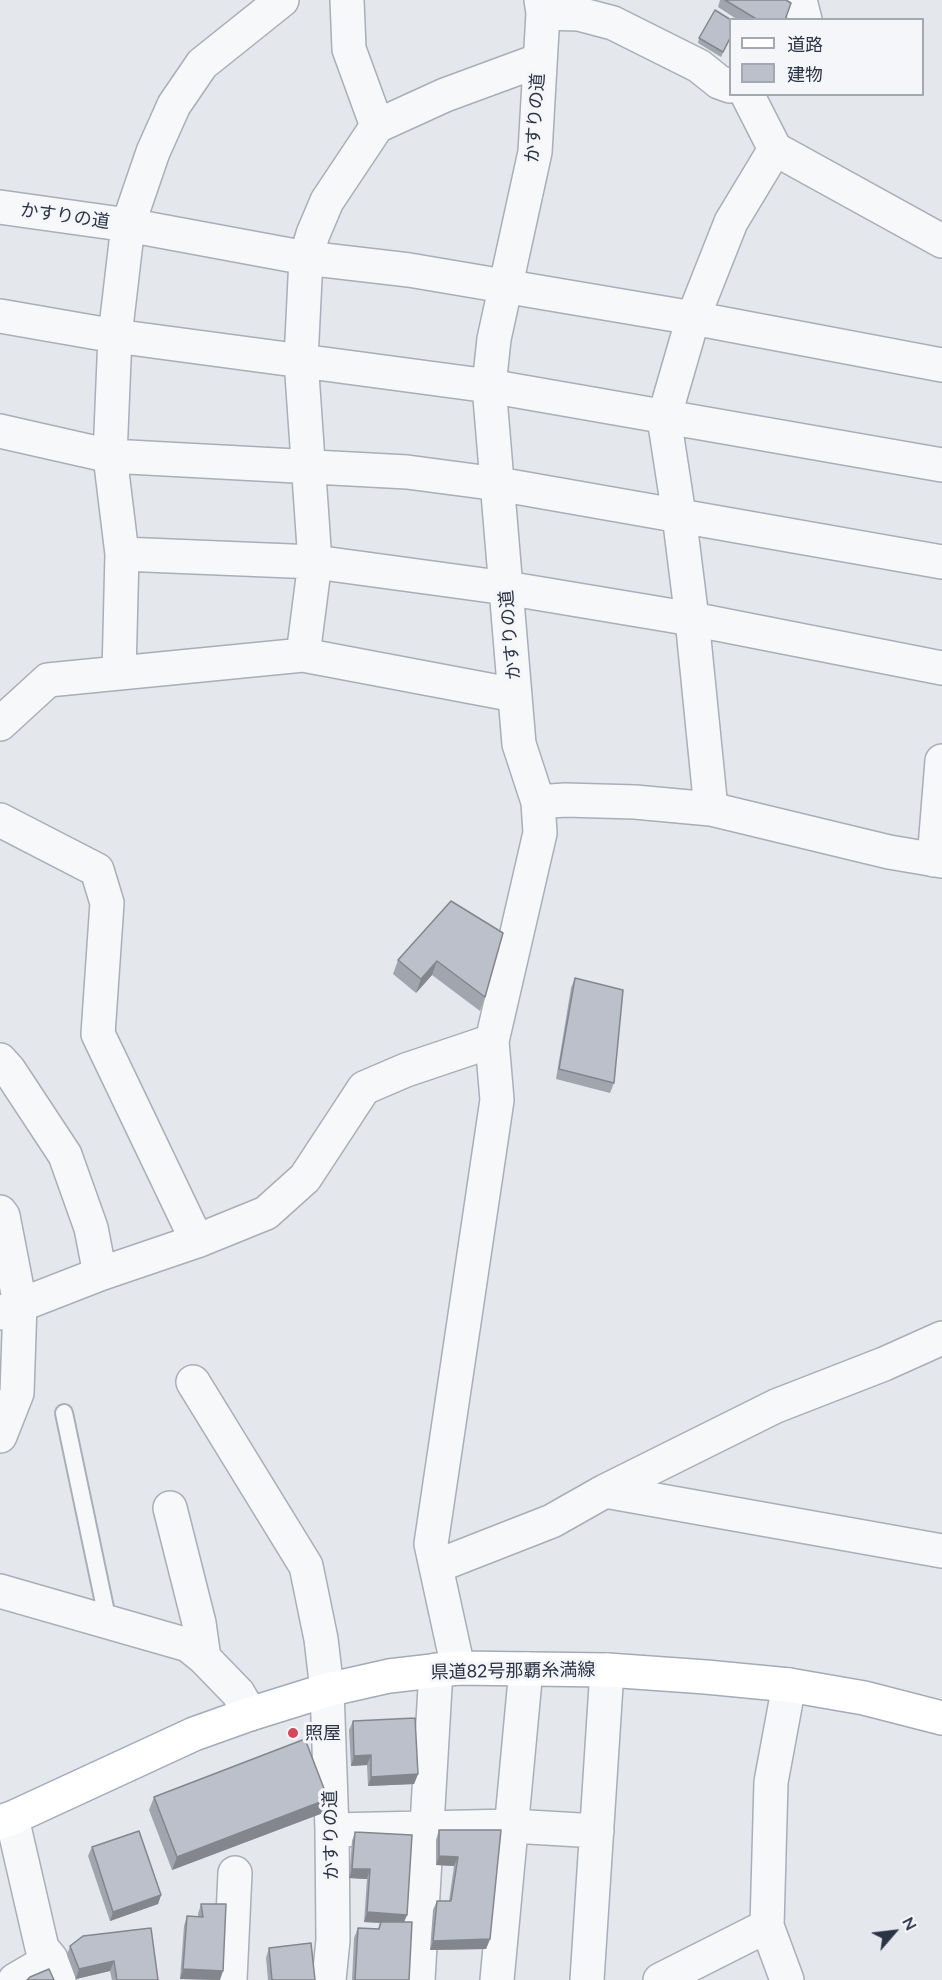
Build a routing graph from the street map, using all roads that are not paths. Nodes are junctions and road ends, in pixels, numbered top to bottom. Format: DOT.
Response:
graph roads {
  1 [pos="282,0"];
  2 [pos="347,0"];
  3 [pos="800,0"];
  4 [pos="542,7"];
  5 [pos="804,18"];
  6 [pos="540,60"];
  7 [pos="729,86"];
  8 [pos="748,96"];
  9 [pos="377,126"];
  10 [pos="775,149"];
  11 [pos="0,207"];
  12 [pos="128,225"];
  13 [pos="942,242"];
  14 [pos="306,258"];
  15 [pos="506,287"];
  16 [pos="0,316"];
  17 [pos="693,318"];
  18 [pos="115,336"];
  19 [pos="301,360"];
  20 [pos="942,365"];
  21 [pos="489,386"];
  22 [pos="664,418"];
  23 [pos="0,430"];
  24 [pos="110,456"];
  25 [pos="307,466"];
  26 [pos="941,469"];
  27 [pos="498,484"];
  28 [pos="679,515"];
  29 [pos="122,554"];
  30 [pos="315,562"];
  31 [pos="942,562"];
  32 [pos="506,588"];
  33 [pos="692,619"];
  34 [pos="303,655"];
  35 [pos="942,668"];
  36 [pos="119,673"];
  37 [pos="515,695"];
  38 [pos="0,724"];
  39 [pos="942,761"];
  40 [pos="538,802"];
  41 [pos="711,809"];
  42 [pos="0,820"];
  43 [pos="938,861"];
  44 [pos="492,1041"];
  45 [pos="0,1060"];
  46 [pos="0,1212"];
  47 [pos="197,1241"];
  48 [pos="100,1274"];
  49 [pos="10,1308"];
  50 [pos="942,1338"];
  51 [pos="193,1382"];
  52 [pos="64,1413"];
  53 [pos="0,1436"];
  54 [pos="605,1491"];
  55 [pos="170,1508"];
  56 [pos="942,1551"];
  57 [pos="437,1566"];
  58 [pos="0,1592"];
  59 [pos="108,1622"];
  60 [pos="204,1658"];
  61 [pos="447,1669"];
  62 [pos="526,1669"];
  63 [pos="607,1670"];
  64 [pos="789,1685"];
  65 [pos="327,1690"];
  66 [pos="250,1714"];
  67 [pos="942,1718"];
  68 [pos="6,1820"];
  69 [pos="512,1826"];
  70 [pos="425,1828"];
  71 [pos="332,1830"];
  72 [pos="597,1831"];
  73 [pos="235,1874"];
  74 [pos="767,1926"];
  75 [pos="55,1970"];
  76 [pos="698,1971"];
  77 [pos="15,1980"];
  78 [pos="230,1980"];
  79 [pos="329,1980"];
  80 [pos="418,1980"];
  81 [pos="497,1980"];
  82 [pos="587,1980"];
  83 [pos="660,1980"];
  84 [pos="787,1980"];
  1 -- 12 [label="street"];
  2 -- 9 [label="street"];
  3 -- 5 [label="street"];
  4 -- 6 [label="street, かすりの道"];
  4 -- 7 [label="street"];
  6 -- 9 [label="street, かすりの道"];
  6 -- 15 [label="street, かすりの道"];
  8 -- 10 [label="street"];
  9 -- 14 [label="street"];
  10 -- 13 [label="street"];
  10 -- 17 [label="street"];
  11 -- 12 [label="street, かすりの道"];
  12 -- 14 [label="street, かすりの道"];
  12 -- 18 [label="street"];
  14 -- 15 [label="street, かすりの道"];
  14 -- 19 [label="street"];
  15 -- 17 [label="street, かすりの道"];
  15 -- 21 [label="street, かすりの道"];
  16 -- 18 [label="street"];
  17 -- 20 [label="street, かすりの道"];
  17 -- 22 [label="street"];
  18 -- 19 [label="street"];
  18 -- 24 [label="street"];
  19 -- 21 [label="street"];
  19 -- 25 [label="street"];
  21 -- 22 [label="street"];
  21 -- 27 [label="street, かすりの道"];
  22 -- 26 [label="street"];
  22 -- 28 [label="street"];
  23 -- 24 [label="street"];
  24 -- 25 [label="street"];
  24 -- 29 [label="street"];
  25 -- 27 [label="street"];
  25 -- 30 [label="street"];
  27 -- 28 [label="street"];
  27 -- 32 [label="street, かすりの道"];
  28 -- 31 [label="street"];
  28 -- 33 [label="street"];
  29 -- 30 [label="street"];
  29 -- 36 [label="street"];
  30 -- 32 [label="street"];
  30 -- 34 [label="street"];
  32 -- 33 [label="street"];
  32 -- 37 [label="street, かすりの道"];
  33 -- 35 [label="street"];
  33 -- 41 [label="street"];
  34 -- 36 [label="street"];
  34 -- 37 [label="street"];
  36 -- 38 [label="street"];
  37 -- 40 [label="street, かすりの道"];
  39 -- 43 [label="street"];
  40 -- 41 [label="street"];
  40 -- 44 [label="street, かすりの道"];
  41 -- 43 [label="street"];
  42 -- 47 [label="street"];
  44 -- 47 [label="street"];
  44 -- 57 [label="street, かすりの道"];
  45 -- 48 [label="street"];
  46 -- 49 [label="street"];
  47 -- 48 [label="street"];
  48 -- 49 [label="street"];
  49 -- 53 [label="street"];
  50 -- 54 [label="street"];
  51 -- 65 [label="street, かすりの道"];
  52 -- 59 [label="lane"];
  54 -- 56 [label="street"];
  54 -- 57 [label="street"];
  55 -- 60 [label="street"];
  57 -- 61 [label="street, かすりの道"];
  58 -- 59 [label="street"];
  59 -- 60 [label="street"];
  60 -- 66 [label="street"];
  61 -- 62 [label="main road, 県道82号那覇糸満線"];
  61 -- 65 [label="main road, 県道82号那覇糸満線"];
  61 -- 70 [label="street, かすりの道"];
  62 -- 63 [label="main road, 県道82号那覇糸満線"];
  62 -- 69 [label="street"];
  63 -- 64 [label="main road, 県道82号那覇糸満線"];
  63 -- 72 [label="street"];
  64 -- 67 [label="main road, 県道82号那覇糸満線"];
  64 -- 74 [label="street"];
  65 -- 66 [label="main road, 県道82号那覇糸満線"];
  65 -- 71 [label="street, かすりの道"];
  66 -- 68 [label="main road, 県道82号那覇糸満線"];
  68 -- 75 [label="street"];
  69 -- 70 [label="street"];
  69 -- 72 [label="street"];
  69 -- 81 [label="street"];
  70 -- 71 [label="street"];
  70 -- 80 [label="street, かすりの道"];
  71 -- 79 [label="street, かすりの道"];
  72 -- 82 [label="street"];
  73 -- 78 [label="street"];
  74 -- 76 [label="street"];
  74 -- 84 [label="street"];
  75 -- 77 [label="street"];
  76 -- 83 [label="street"];
}
